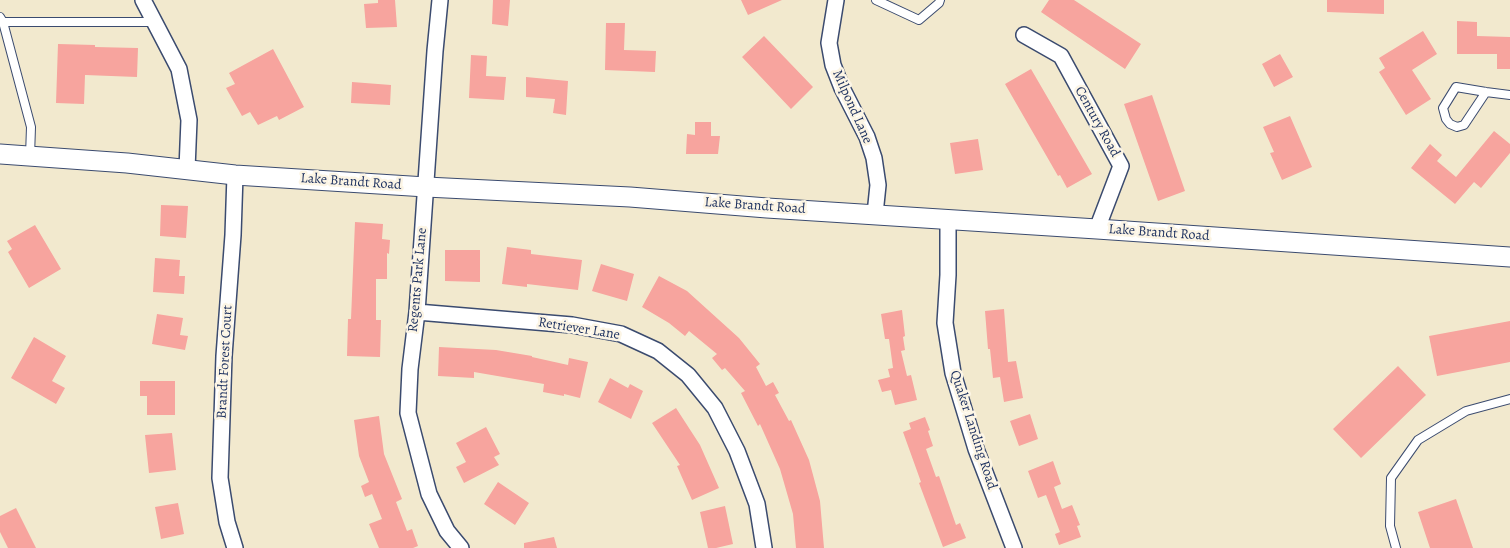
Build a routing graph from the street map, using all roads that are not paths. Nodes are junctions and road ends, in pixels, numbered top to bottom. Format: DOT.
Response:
graph roads {
  1 [pos="143,0"];
  2 [pos="440,0"];
  3 [pos="836,0"];
  4 [pos="876,0"];
  5 [pos="940,0"];
  6 [pos="2,19"];
  7 [pos="155,22"];
  8 [pos="1024,35"];
  9 [pos="1486,92"];
  10 [pos="1510,95"];
  11 [pos="0,154"];
  12 [pos="30,156"];
  13 [pos="187,169"];
  14 [pos="234,175"];
  15 [pos="426,187"];
  16 [pos="874,214"];
  17 [pos="948,219"];
  18 [pos="1097,228"];
  19 [pos="1510,257"];
  20 [pos="417,312"];
  21 [pos="1510,399"];
  22 [pos="235,548"];
  23 [pos="461,548"];
  24 [pos="764,548"];
  25 [pos="1014,548"];
  26 [pos="1396,548"];
  1 -- 7 [label="street"];
  2 -- 15 [label="street, Regents Park Lane"];
  3 -- 16 [label="street, Milpond Lane"];
  4 -- 5 [label="lane"];
  6 -- 7 [label="lane"];
  6 -- 12 [label="lane"];
  7 -- 13 [label="street"];
  8 -- 18 [label="street, Century Road"];
  9 -- 9 [label="lane"];
  9 -- 10 [label="lane"];
  11 -- 12 [label="street, Lake Brandt Road"];
  12 -- 13 [label="street, Lake Brandt Road"];
  13 -- 14 [label="street, Lake Brandt Road"];
  14 -- 15 [label="street, Lake Brandt Road"];
  14 -- 22 [label="street, Brandt Forest Court"];
  15 -- 16 [label="street, Lake Brandt Road"];
  15 -- 20 [label="street, Regents Park Lane"];
  16 -- 17 [label="street, Lake Brandt Road"];
  17 -- 18 [label="street, Lake Brandt Road"];
  17 -- 25 [label="street, Quaker Landing Road"];
  18 -- 19 [label="street, Lake Brandt Road"];
  20 -- 23 [label="street, Regents Park Lane"];
  20 -- 24 [label="street, Retriever Lane"];
  21 -- 26 [label="lane"];
}
